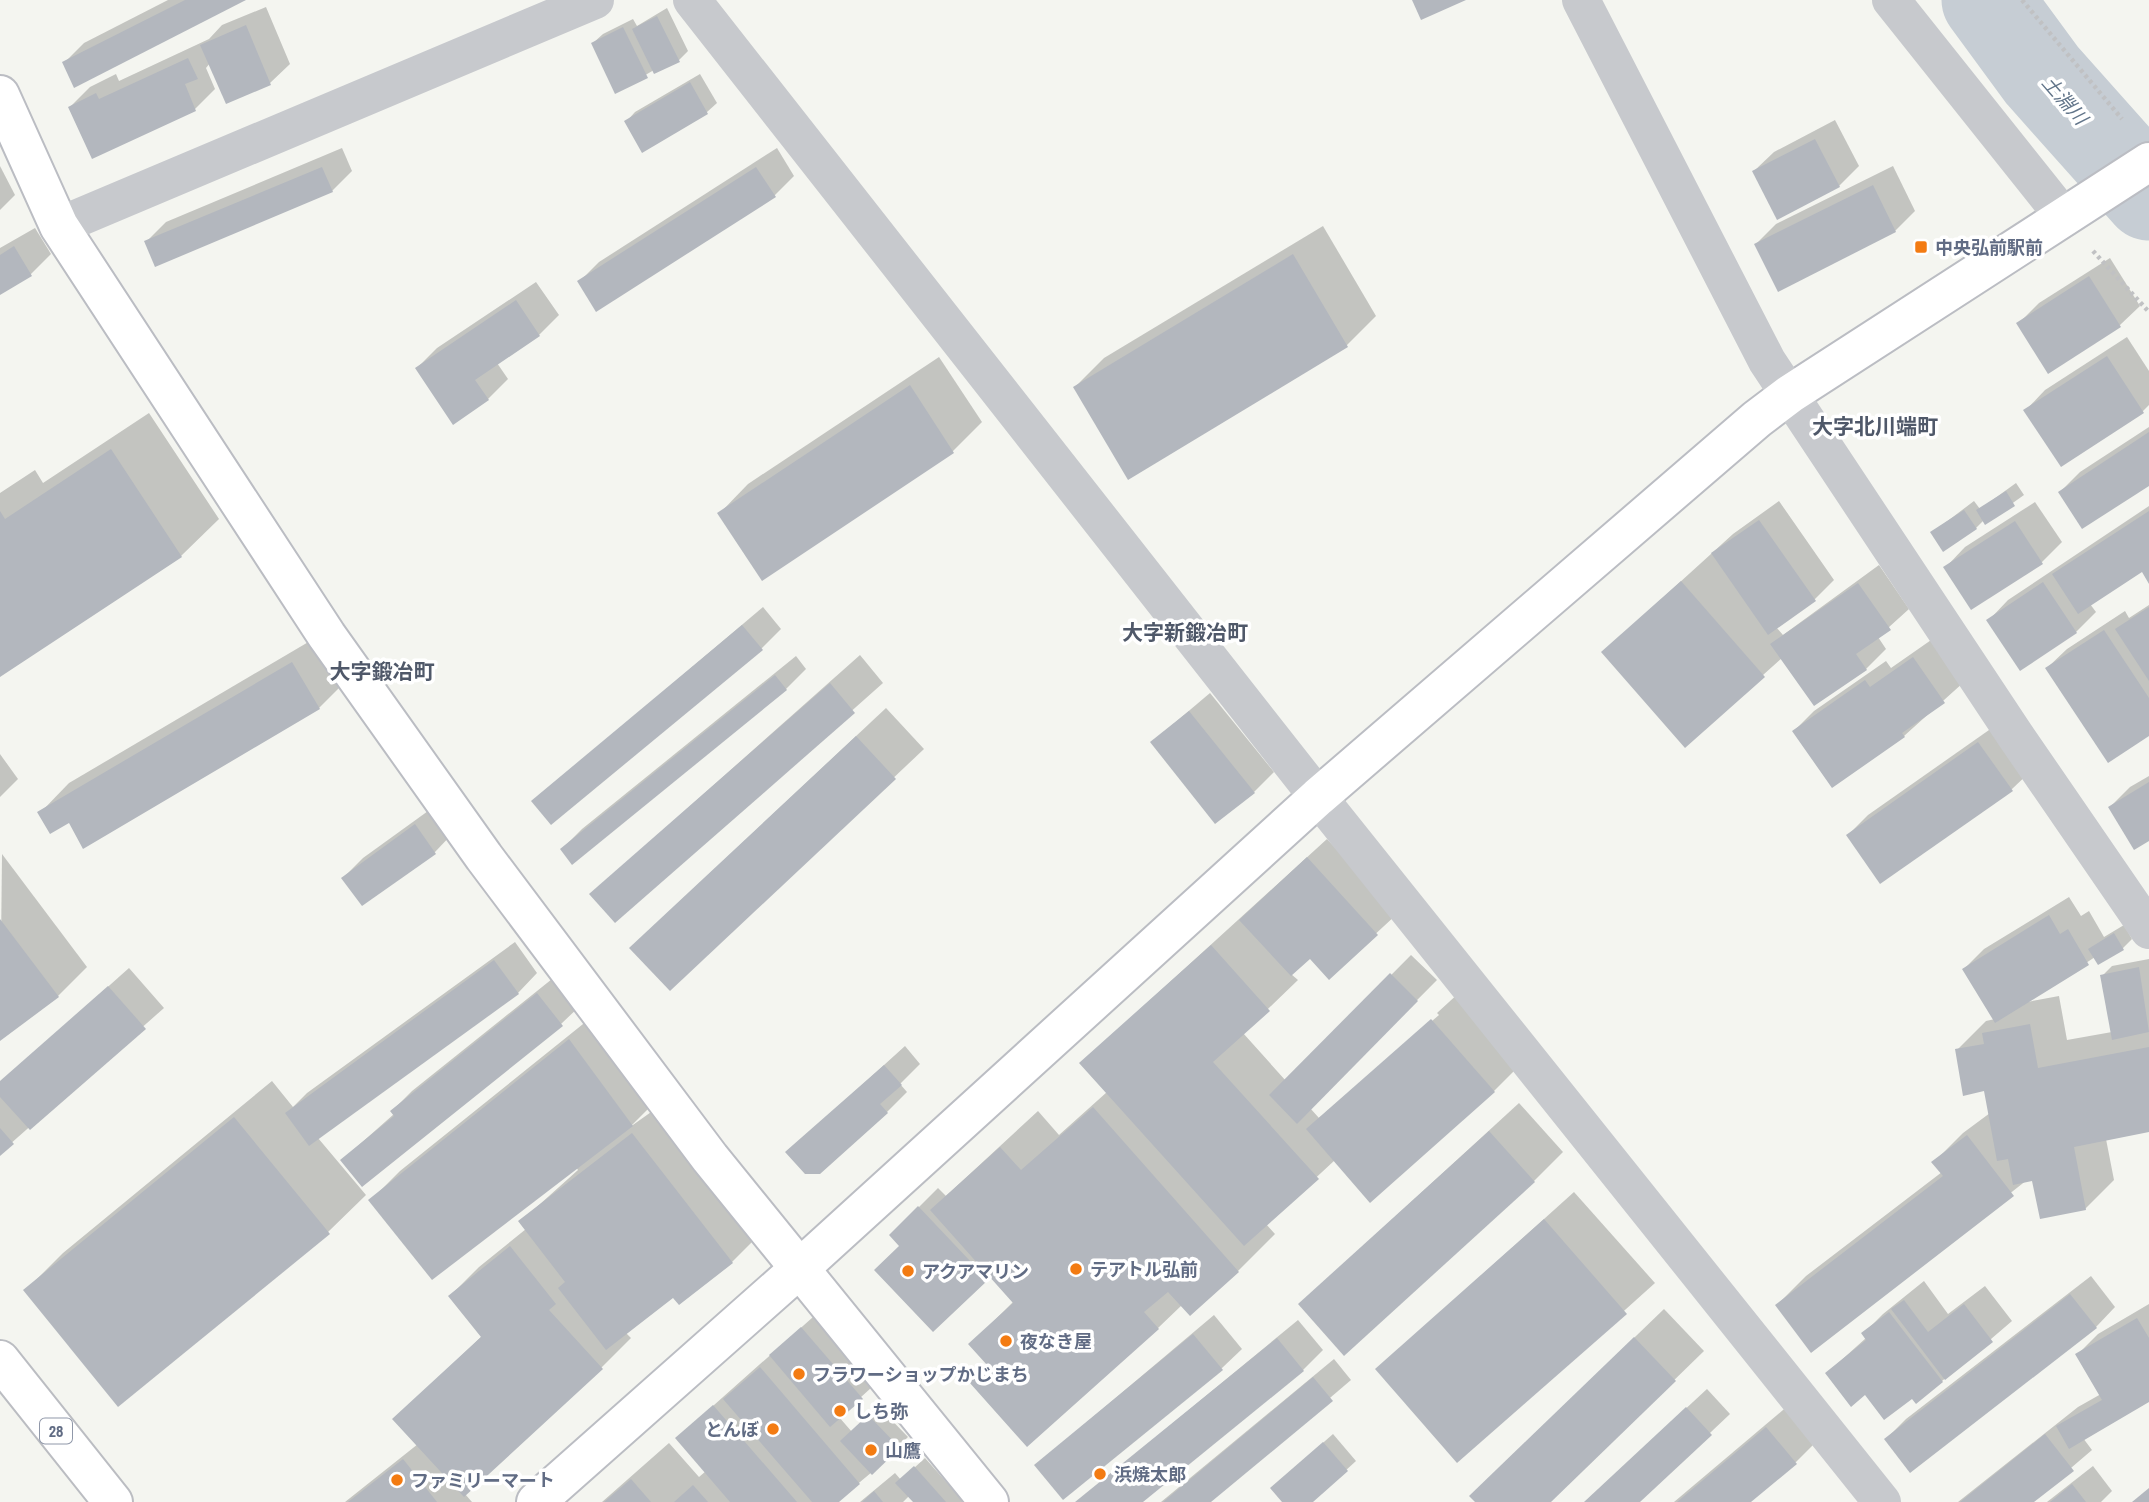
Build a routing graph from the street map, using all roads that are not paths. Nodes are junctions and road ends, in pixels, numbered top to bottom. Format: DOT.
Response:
graph roads {
  1 [pos="595,0"];
  2 [pos="692,0"];
  3 [pos="1581,0"];
  4 [pos="1891,0"];
  5 [pos="0,95"];
  6 [pos="2149,162"];
  7 [pos="2074,210"];
  8 [pos="59,226"];
  9 [pos="1790,394"];
  10 [pos="1318,797"];
  11 [pos="2149,930"];
  12 [pos="799,1269"];
  13 [pos="0,1360"];
  14 [pos="113,1502"];
  15 [pos="536,1502"];
  16 [pos="989,1502"];
  17 [pos="1882,1502"];
  1 -- 8 [label="street"];
  2 -- 10 [label="street"];
  3 -- 9 [label="street"];
  4 -- 7 [label="street"];
  5 -- 8 [label="street"];
  6 -- 7 [label="street"];
  7 -- 9 [label="street"];
  8 -- 12 [label="street"];
  9 -- 10 [label="street"];
  9 -- 11 [label="street"];
  10 -- 12 [label="street"];
  10 -- 17 [label="street"];
  12 -- 15 [label="street"];
  12 -- 16 [label="street"];
  13 -- 14 [label="street, 28"];
}
